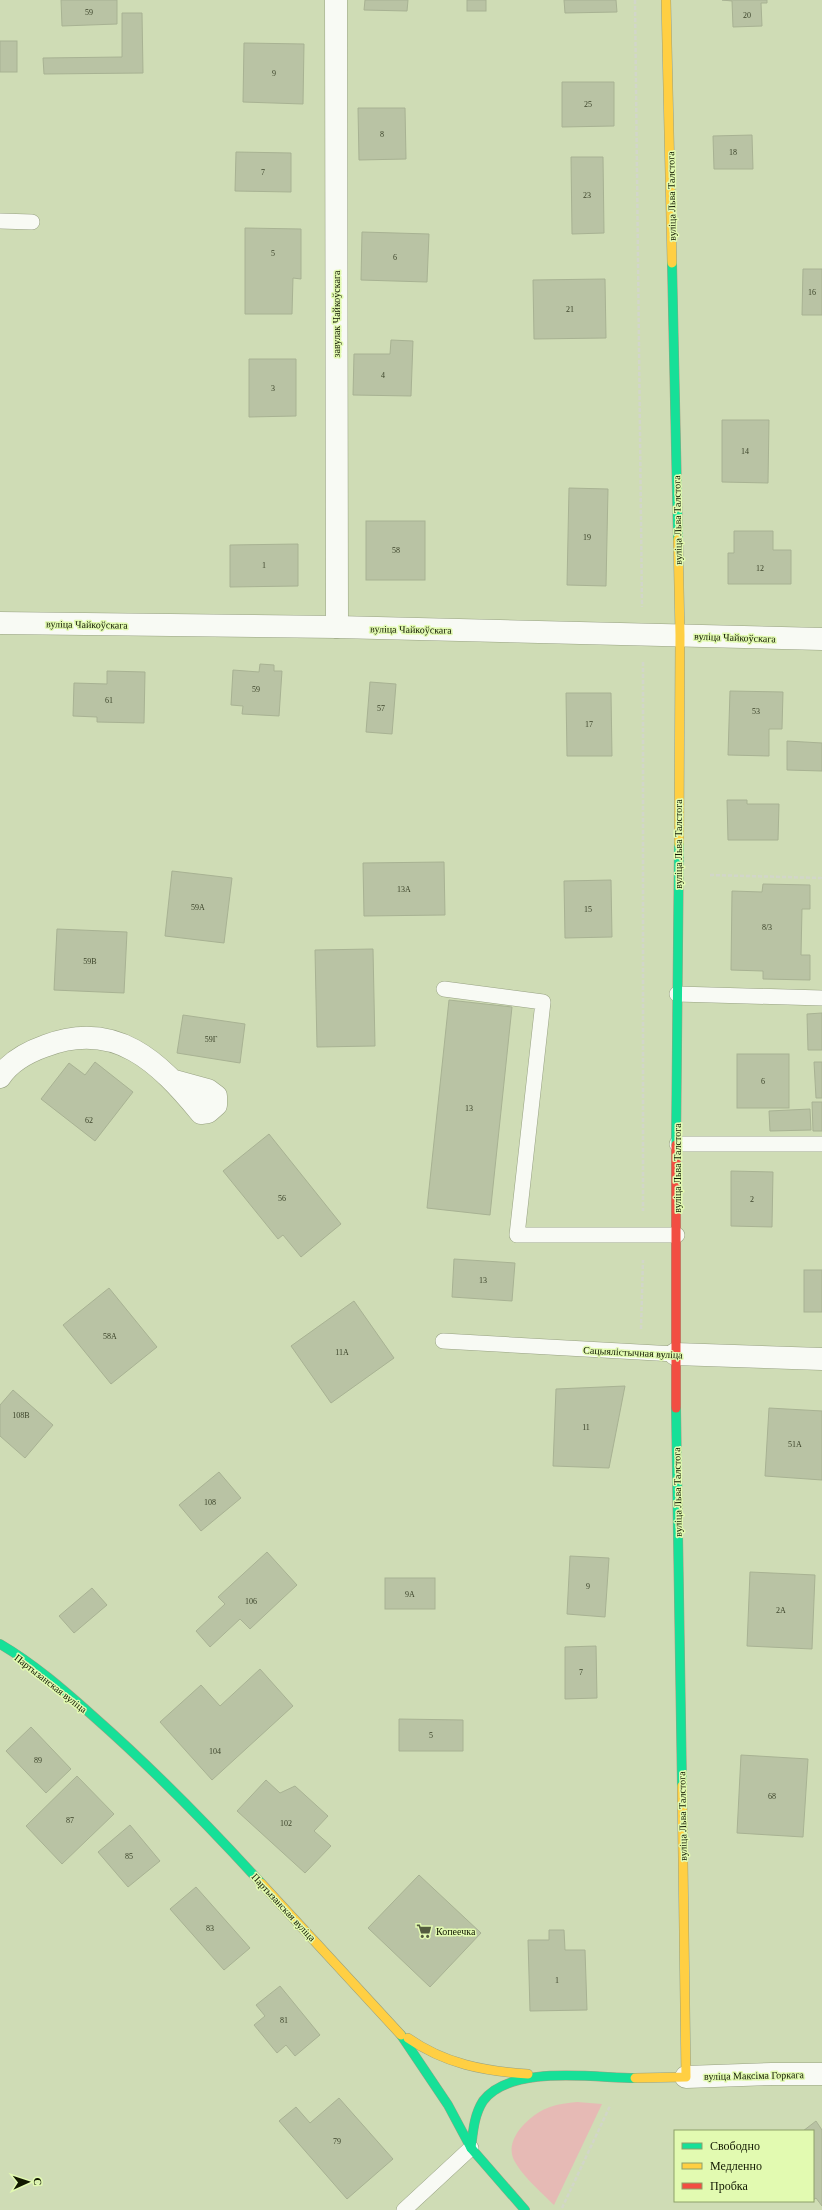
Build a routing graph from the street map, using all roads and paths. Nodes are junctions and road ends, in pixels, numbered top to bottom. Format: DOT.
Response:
graph roads {
  1 [pos="336,0"];
  2 [pos="635,0"];
  3 [pos="666,0"];
  4 [pos="0,221"];
  5 [pos="32,222"];
  6 [pos="0,623"];
  7 [pos="337,627"];
  8 [pos="643,634"];
  9 [pos="680,635"];
  10 [pos="822,639"];
  11 [pos="710,875"];
  12 [pos="822,880"];
  13 [pos="444,989"];
  14 [pos="677,994"];
  15 [pos="822,998"];
  16 [pos="0,1077"];
  17 [pos="175,1081"];
  18 [pos="678,1144"];
  19 [pos="822,1144"];
  20 [pos="643,1234"];
  21 [pos="677,1235"];
  22 [pos="443,1341"];
  23 [pos="641,1353"];
  24 [pos="675,1354"];
  25 [pos="822,1359"];
  26 [pos="0,1644"];
  27 [pos="396,2028"];
  28 [pos="822,2074"];
  29 [pos="545,2076"];
  30 [pos="686,2077"];
  31 [pos="611,2104"];
  32 [pos="471,2148"];
  33 [pos="562,2208"];
  34 [pos="404,2210"];
  35 [pos="525,2210"];
  1 -- 7 [label="street, завулак Чайкоўскага"];
  2 -- 8 [label="path"];
  3 -- 9 [label="main road, вуліца Льва Талстога"];
  4 -- 5 [label="lane"];
  6 -- 7 [label="street, вуліца Чайкоўскага"];
  7 -- 8 [label="street, вуліца Чайкоўскага"];
  8 -- 9 [label="street, вуліца Чайкоўскага"];
  8 -- 20 [label="path"];
  9 -- 10 [label="street, вуліца Чайкоўскага"];
  9 -- 14 [label="main road, вуліца Льва Талстога"];
  11 -- 12 [label="path"];
  13 -- 20 [label="lane"];
  14 -- 15 [label="lane"];
  14 -- 18 [label="main road, вуліца Льва Талстога"];
  16 -- 17 [label="street"];
  18 -- 19 [label="lane"];
  18 -- 21 [label="main road, вуліца Льва Талстога"];
  20 -- 21 [label="lane"];
  20 -- 23 [label="path"];
  21 -- 24 [label="main road, вуліца Льва Талстога"];
  22 -- 23 [label="lane, Сацыялістычная вуліца"];
  23 -- 24 [label="lane, Сацыялістычная вуліца"];
  24 -- 25 [label="street, Сацыялістычная вуліца"];
  24 -- 30 [label="main road, вуліца Льва Талстога"];
  26 -- 27 [label="main road, Партызанская вуліца"];
  27 -- 29 [label="main road"];
  27 -- 32 [label="main road, Партызанская вуліца"];
  28 -- 30 [label="street, вуліца Максіма Горкага"];
  29 -- 30 [label="main road"];
  29 -- 32 [label="main road"];
  31 -- 33 [label="path"];
  32 -- 34 [label="lane"];
  32 -- 35 [label="main road, Партызанская вуліца"];
}
